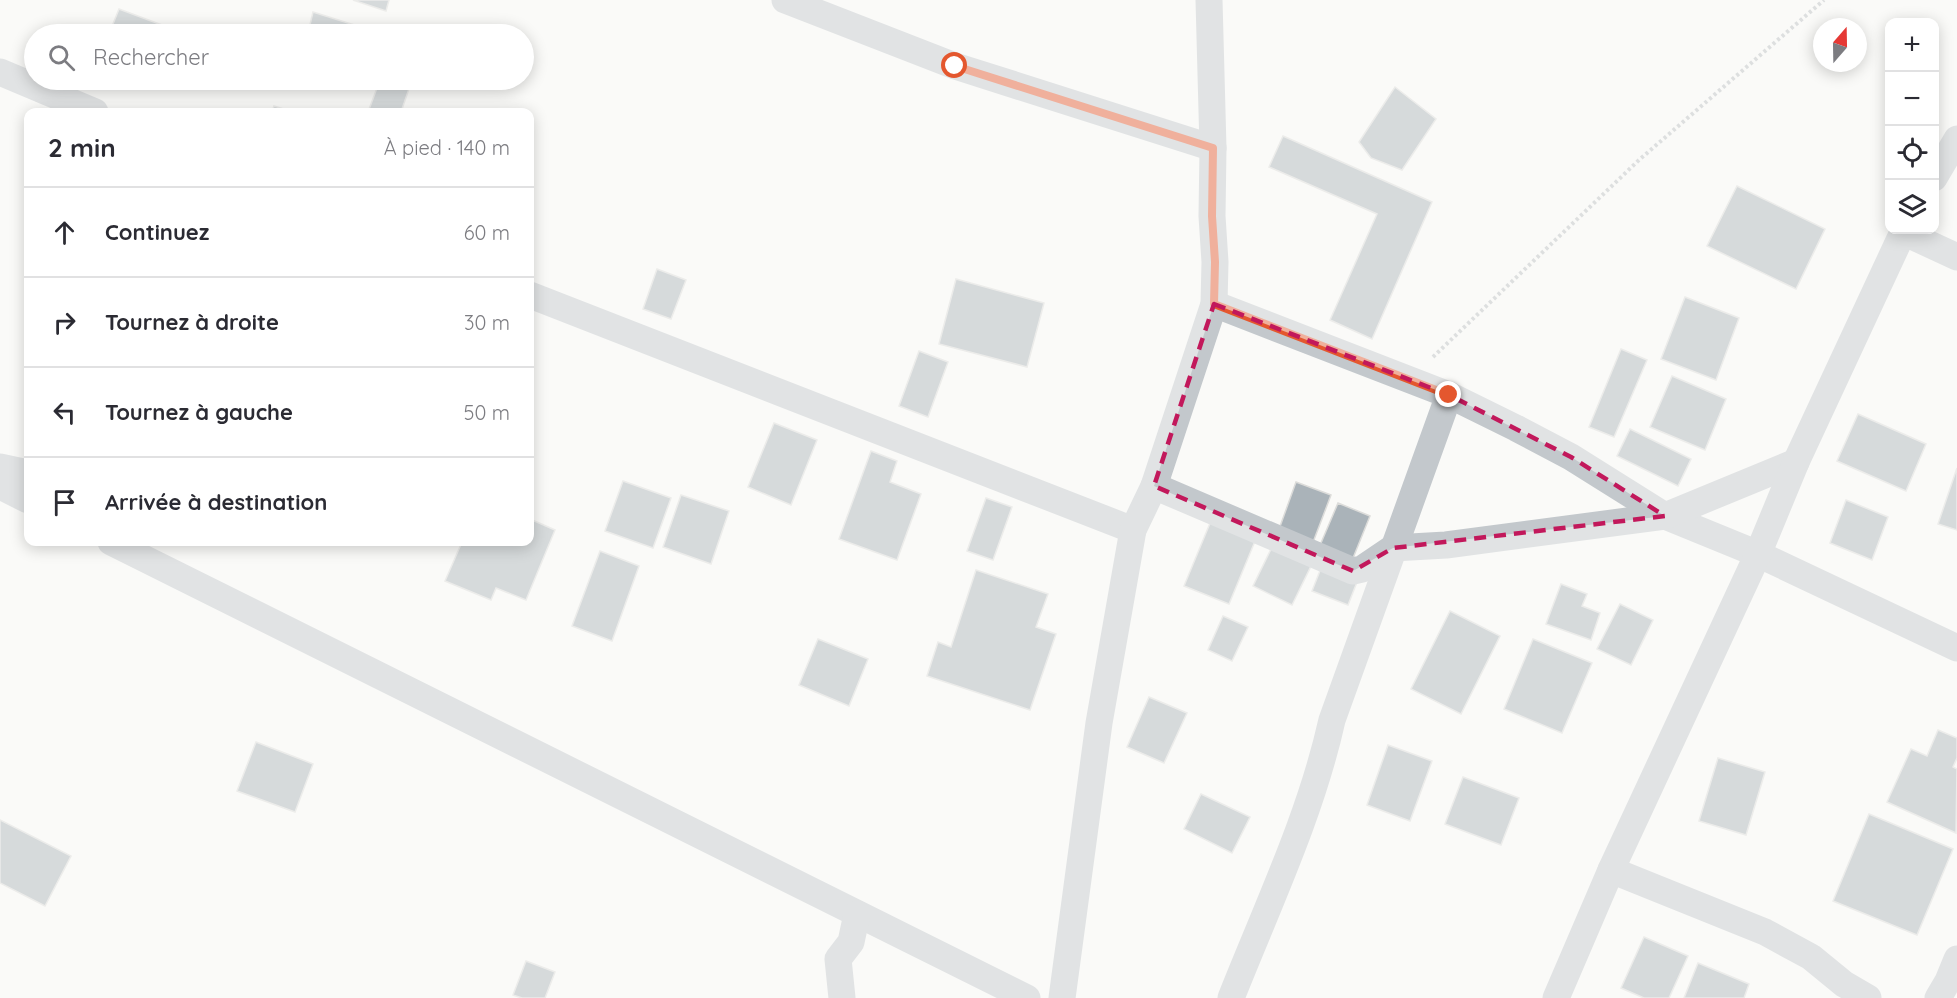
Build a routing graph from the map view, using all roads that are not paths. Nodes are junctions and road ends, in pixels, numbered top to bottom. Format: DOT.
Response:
graph roads {
  1 [pos="785,0"];
  2 [pos="1209,0"];
  3 [pos="0,72"];
  4 [pos="24,82"];
  5 [pos="43,90"];
  6 [pos="86,108"];
  7 [pos="1957,139"];
  8 [pos="1213,148"];
  9 [pos="1939,171"];
  10 [pos="1903,234"];
  11 [pos="1910,234"];
  12 [pos="1957,257"];
  13 [pos="534,298"];
  14 [pos="1214,304"];
  15 [pos="1449,395"];
  16 [pos="1796,462"];
  17 [pos="0,467"];
  18 [pos="24,472"];
  19 [pos="0,486"];
  20 [pos="1154,486"];
  21 [pos="24,498"];
  22 [pos="1665,516"];
  23 [pos="1133,530"];
  24 [pos="119,546"];
  25 [pos="1393,548"];
  26 [pos="1758,554"];
  27 [pos="1957,648"];
  28 [pos="1611,870"];
  29 [pos="857,914"];
  30 [pos="842,998"];
  31 [pos="1027,998"];
  32 [pos="1062,998"];
  33 [pos="1231,998"];
  34 [pos="1556,998"];
  35 [pos="1868,998"];
  1 -- 8 [label="street"];
  2 -- 8 [label="street"];
  3 -- 4 [label="street"];
  5 -- 6 [label="street"];
  7 -- 9 [label="street"];
  8 -- 14 [label="street"];
  10 -- 16 [label="street"];
  11 -- 12 [label="street"];
  13 -- 23 [label="street"];
  14 -- 15 [label="street"];
  14 -- 20 [label="street"];
  15 -- 22 [label="street"];
  15 -- 25 [label="street"];
  16 -- 22 [label="street"];
  16 -- 26 [label="street"];
  17 -- 18 [label="street"];
  19 -- 21 [label="street"];
  20 -- 23 [label="street"];
  20 -- 25 [label="street"];
  22 -- 25 [label="street"];
  22 -- 26 [label="street"];
  23 -- 32 [label="street"];
  24 -- 29 [label="street"];
  25 -- 33 [label="street"];
  26 -- 27 [label="street"];
  26 -- 28 [label="street"];
  28 -- 34 [label="street"];
  28 -- 35 [label="street"];
  29 -- 30 [label="street"];
  29 -- 31 [label="street"];
}
